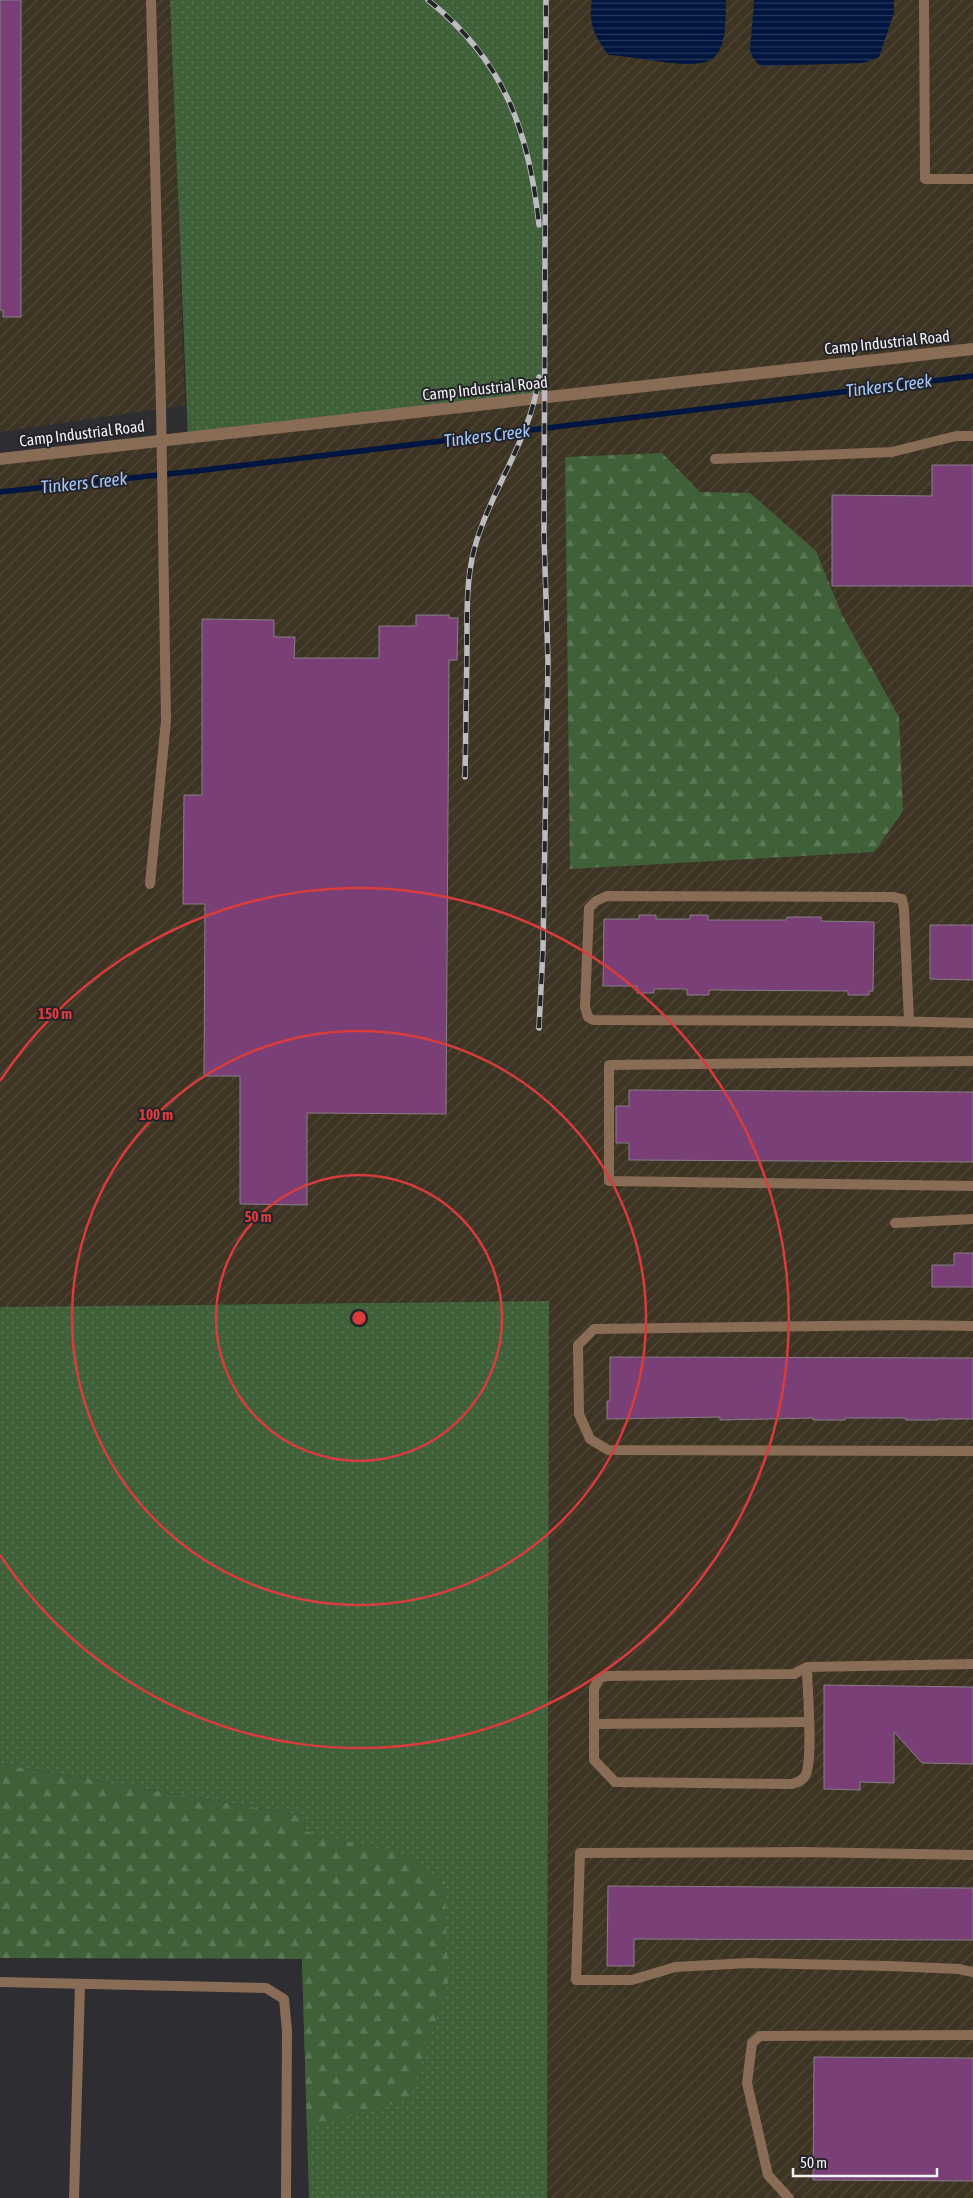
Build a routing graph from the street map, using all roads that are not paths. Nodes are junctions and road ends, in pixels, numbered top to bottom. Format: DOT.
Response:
graph roads {
  1 [pos="151,0"];
  2 [pos="924,0"];
  3 [pos="973,179"];
  4 [pos="973,349"];
  5 [pos="973,436"];
  6 [pos="162,440"];
  7 [pos="0,459"];
  8 [pos="715,459"];
  9 [pos="150,884"];
  10 [pos="908,1021"];
  11 [pos="973,1023"];
  12 [pos="973,1061"];
  13 [pos="973,1186"];
  14 [pos="973,1219"];
  15 [pos="896,1223"];
  16 [pos="973,1326"];
  17 [pos="973,1451"];
  18 [pos="973,1664"];
  19 [pos="807,1667"];
  20 [pos="808,1722"];
  21 [pos="594,1724"];
  22 [pos="973,1855"];
  23 [pos="973,1972"];
  24 [pos="0,1982"];
  25 [pos="80,1984"];
  26 [pos="973,2035"];
  27 [pos="74,2198"];
  28 [pos="286,2198"];
  29 [pos="789,2198"];
  1 -- 6 [label="lane"];
  2 -- 3 [label="lane"];
  4 -- 6 [label="street, Camp Industrial Road"];
  5 -- 8 [label="lane"];
  6 -- 7 [label="street, Camp Industrial Road"];
  6 -- 9 [label="lane"];
  10 -- 10 [label="lane"];
  10 -- 11 [label="lane"];
  12 -- 13 [label="lane"];
  14 -- 15 [label="lane"];
  16 -- 17 [label="lane"];
  18 -- 19 [label="lane"];
  19 -- 20 [label="lane"];
  19 -- 21 [label="lane"];
  20 -- 21 [label="lane"];
  20 -- 21 [label="lane"];
  22 -- 23 [label="lane"];
  24 -- 25 [label="lane"];
  25 -- 27 [label="lane"];
  25 -- 28 [label="lane"];
  26 -- 29 [label="lane"];
}
